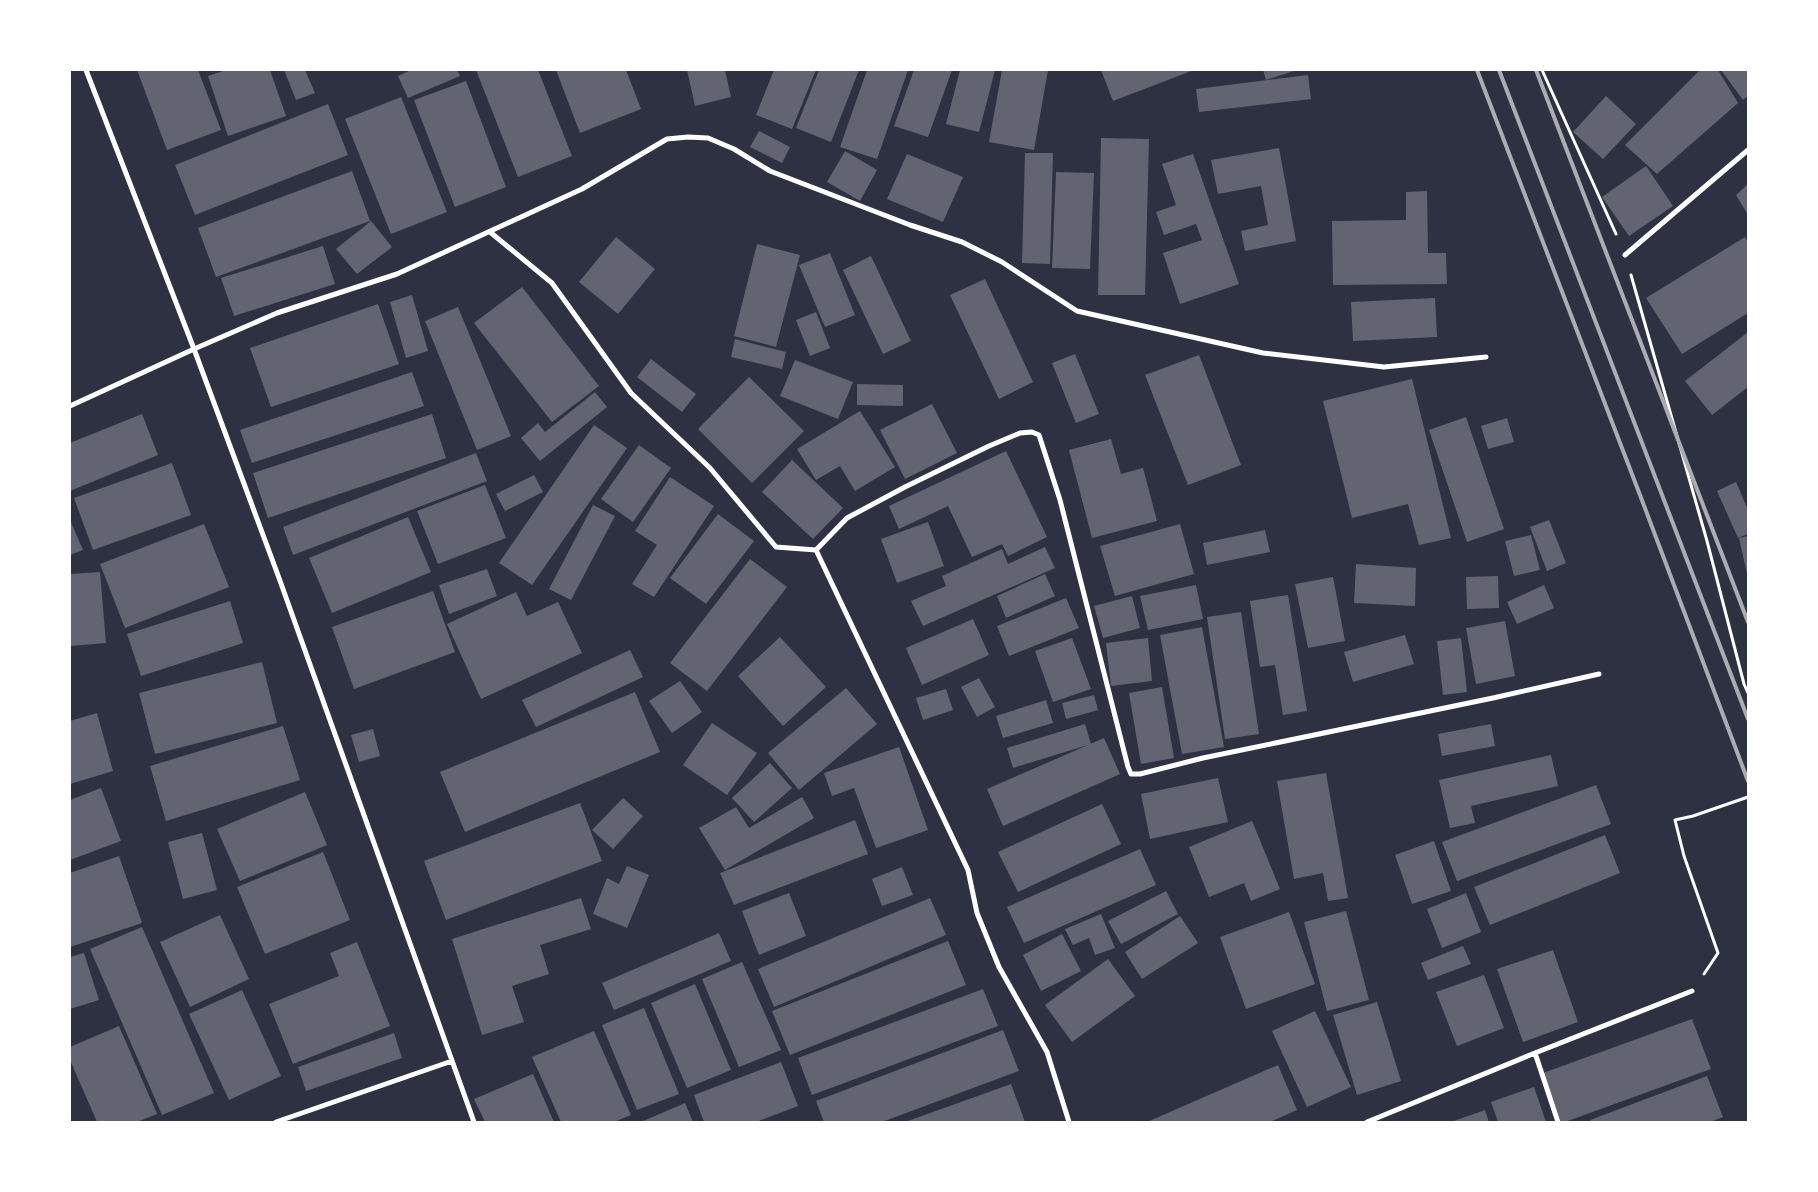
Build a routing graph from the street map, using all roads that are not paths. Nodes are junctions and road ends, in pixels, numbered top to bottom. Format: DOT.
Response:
graph roads {
  1 [pos="86,70"];
  2 [pos="1748,150"];
  3 [pos="490,232"];
  4 [pos="1625,255"];
  5 [pos="194,349"];
  6 [pos="1486,357"];
  7 [pos="70,406"];
  8 [pos="816,550"];
  9 [pos="1599,674"];
  10 [pos="1692,991"];
  11 [pos="1535,1053"];
  12 [pos="452,1061"];
  13 [pos="276,1122"];
  14 [pos="474,1122"];
  15 [pos="1069,1122"];
  16 [pos="1367,1122"];
  17 [pos="1558,1122"];
  1 -- 5 [label="street"];
  2 -- 4 [label="street"];
  3 -- 5 [label="street"];
  3 -- 6 [label="street"];
  3 -- 8 [label="street"];
  5 -- 7 [label="street"];
  5 -- 12 [label="street"];
  8 -- 9 [label="street"];
  8 -- 15 [label="street"];
  10 -- 11 [label="street"];
  11 -- 16 [label="street"];
  11 -- 17 [label="street"];
  12 -- 13 [label="street"];
  12 -- 14 [label="street"];
}
